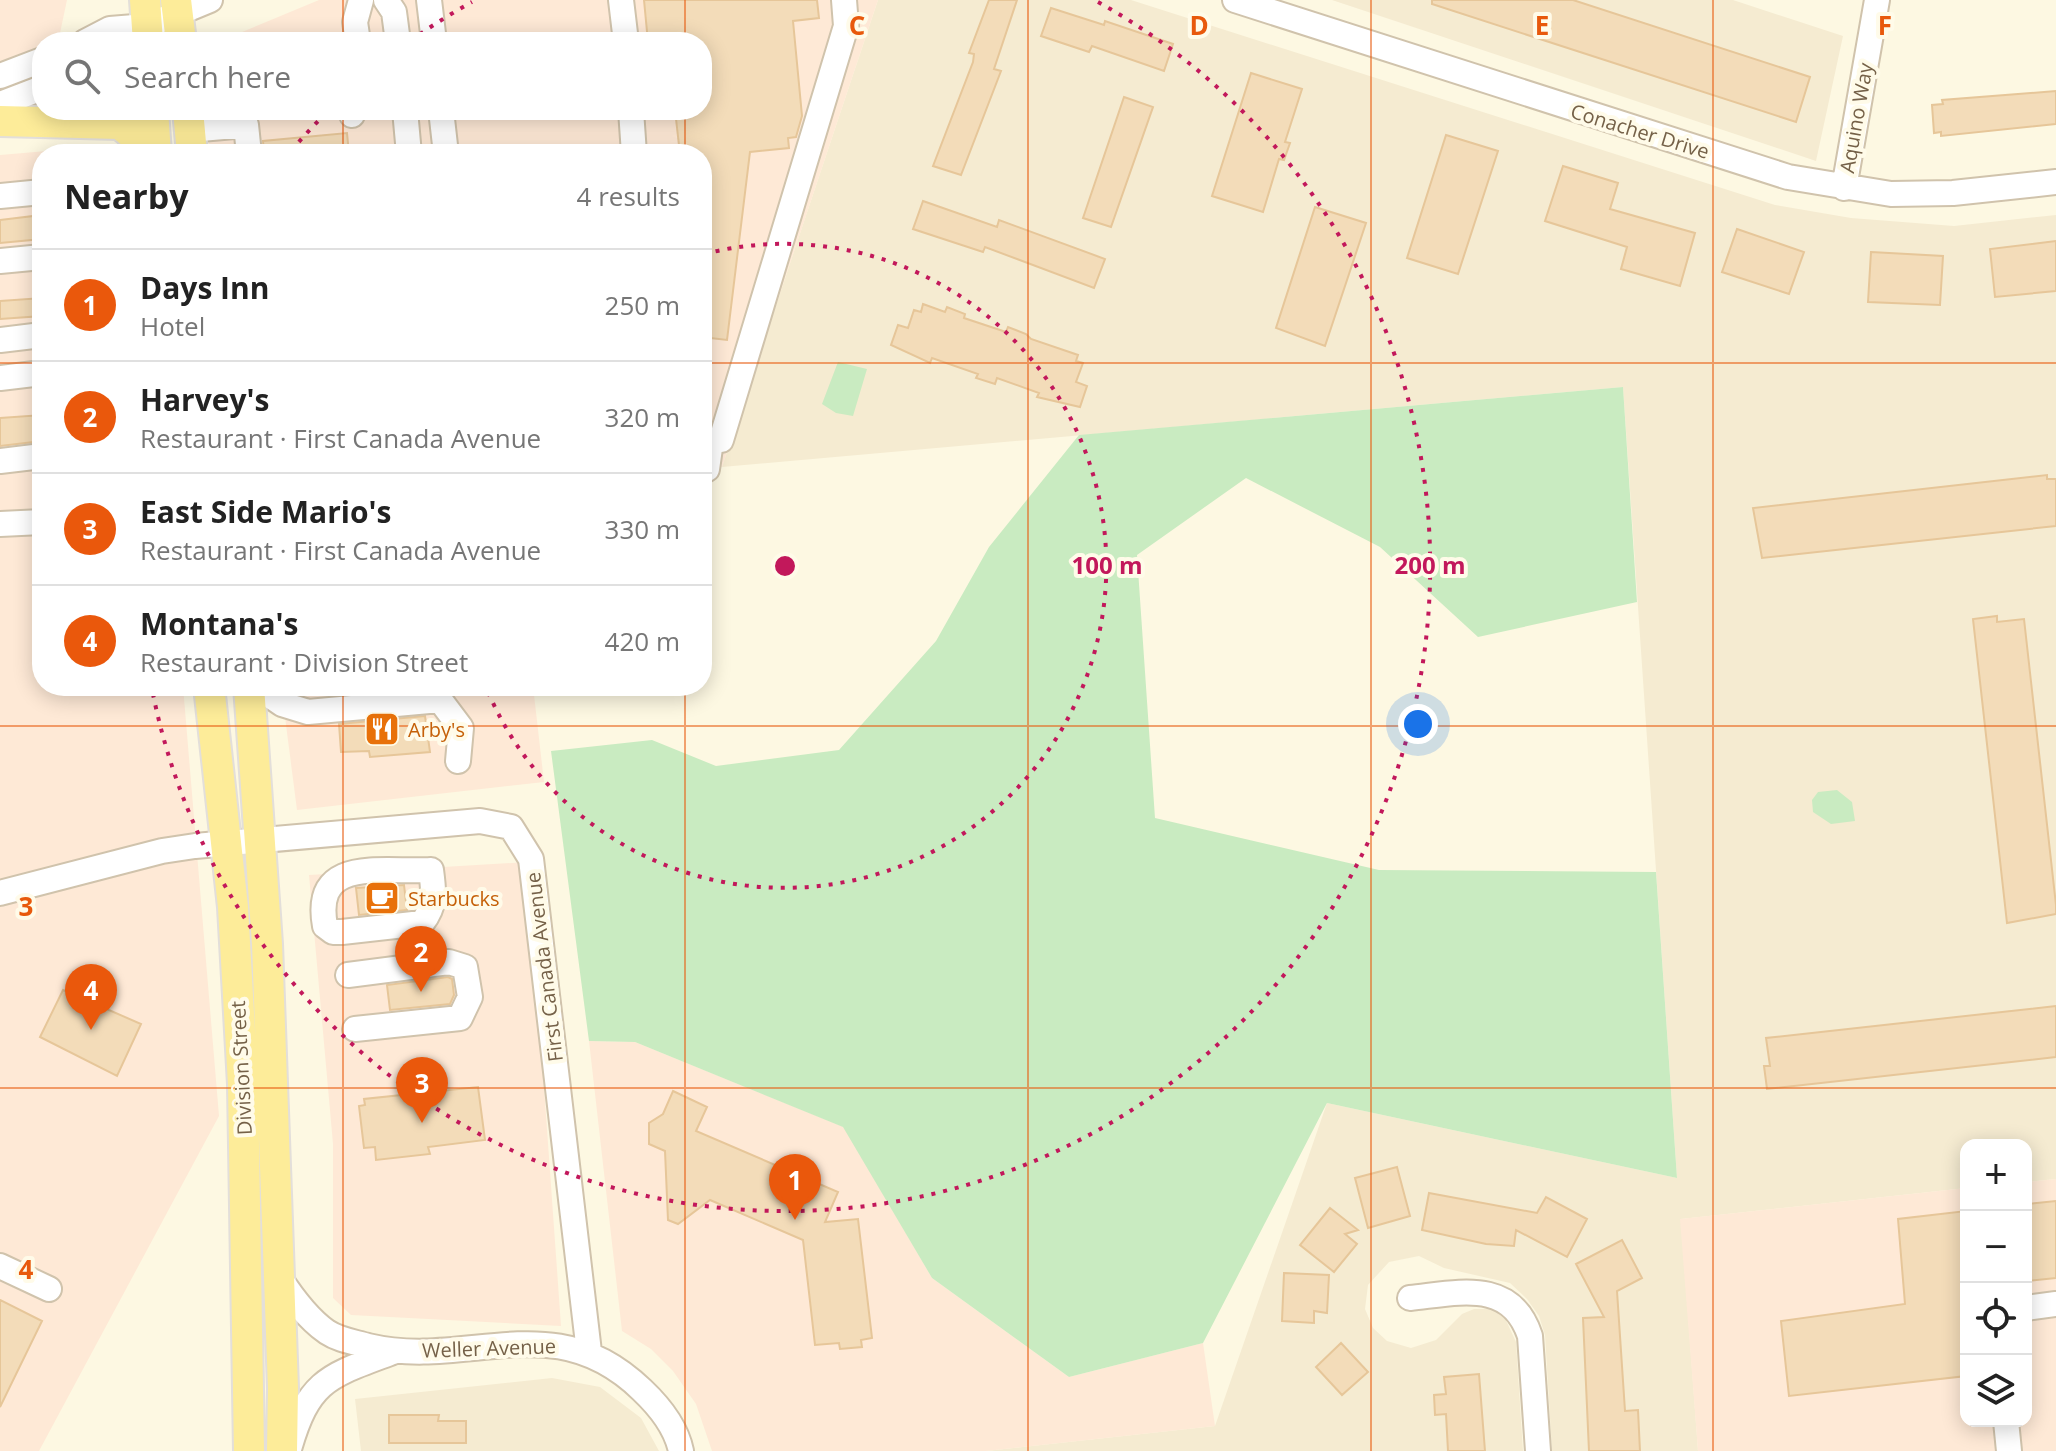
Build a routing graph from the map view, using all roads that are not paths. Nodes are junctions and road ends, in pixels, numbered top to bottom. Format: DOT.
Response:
graph roads {
  1 [pos="210,0"];
  2 [pos="361,0"];
  3 [pos="386,0"];
  4 [pos="429,0"];
  5 [pos="621,0"];
  6 [pos="844,0"];
  7 [pos="1236,0"];
  8 [pos="1877,0"];
  9 [pos="178,19"];
  10 [pos="143,28"];
  11 [pos="104,32"];
  12 [pos="356,32"];
  13 [pos="397,32"];
  14 [pos="433,32"];
  15 [pos="625,32"];
  16 [pos="32,64"];
  17 [pos="0,76"];
  18 [pos="32,92"];
  19 [pos="0,104"];
  20 [pos="154,120"];
  21 [pos="236,120"];
  22 [pos="244,120"];
  23 [pos="406,120"];
  24 [pos="442,120"];
  25 [pos="632,120"];
  26 [pos="0,121"];
  27 [pos="190,131"];
  28 [pos="144,144"];
  29 [pos="155,144"];
  30 [pos="248,144"];
  31 [pos="408,144"];
  32 [pos="445,144"];
  33 [pos="633,144"];
  34 [pos="2056,182"];
  35 [pos="1844,188"];
  36 [pos="32,193"];
  37 [pos="0,196"];
  38 [pos="32,258"];
  39 [pos="0,261"];
  40 [pos="32,336"];
  41 [pos="0,340"];
  42 [pos="32,374"];
  43 [pos="0,378"];
  44 [pos="712,441"];
  45 [pos="32,457"];
  46 [pos="0,461"];
  47 [pos="32,522"];
  48 [pos="0,524"];
  49 [pos="210,696"];
  50 [pos="250,696"];
  51 [pos="270,696"];
  52 [pos="458,761"];
  53 [pos="259,840"];
  54 [pos="223,843"];
  55 [pos="353,872"];
  56 [pos="0,893"];
  57 [pos="348,975"];
  58 [pos="355,1029"];
  59 [pos="0,1266"];
  60 [pos="279,1277"];
  61 [pos="49,1289"];
  62 [pos="1410,1298"];
  63 [pos="2056,1304"];
  64 [pos="2032,1307"];
  65 [pos="393,1352"];
  66 [pos="589,1352"];
  67 [pos="2007,1427"];
  68 [pos="249,1451"];
  69 [pos="282,1451"];
  70 [pos="288,1451"];
  71 [pos="681,1451"];
  72 [pos="1538,1451"];
  73 [pos="2009,1451"];
  1 -- 9 [label="street"];
  2 -- 12 [label="street"];
  3 -- 13 [label="street"];
  4 -- 14 [label="street"];
  5 -- 15 [label="street"];
  6 -- 44 [label="street"];
  7 -- 35 [label="street, Conacher Drive"];
  8 -- 35 [label="street, Aquino Way"];
  9 -- 10 [label="street"];
  10 -- 11 [label="street"];
  16 -- 17 [label="street"];
  18 -- 19 [label="street"];
  20 -- 29 [label="main road"];
  21 -- 27 [label="street"];
  22 -- 30 [label="street"];
  23 -- 31 [label="street"];
  24 -- 32 [label="street"];
  25 -- 33 [label="street"];
  26 -- 28 [label="main road"];
  34 -- 35 [label="street, Conacher Drive"];
  36 -- 37 [label="street"];
  38 -- 39 [label="street"];
  40 -- 41 [label="street"];
  42 -- 43 [label="street"];
  45 -- 46 [label="street"];
  47 -- 48 [label="street"];
  49 -- 54 [label="main road, Division Street"];
  50 -- 53 [label="main road, Division Street"];
  51 -- 52 [label="street"];
  53 -- 54 [label="street, First Canada Avenue"];
  53 -- 60 [label="main road, Division Street"];
  53 -- 66 [label="street, First Canada Avenue"];
  54 -- 56 [label="street, First Canada Avenue"];
  54 -- 68 [label="main road, Division Street"];
  55 -- 55 [label="street"];
  57 -- 58 [label="street"];
  59 -- 61 [label="street"];
  60 -- 65 [label="street, Weller Avenue"];
  60 -- 69 [label="main road, Division Street"];
  62 -- 72 [label="street"];
  63 -- 64 [label="street"];
  65 -- 66 [label="street, Weller Avenue"];
  65 -- 70 [label="street, Weller Avenue"];
  66 -- 71 [label="street, Weller Avenue"];
  67 -- 73 [label="street"];
}
